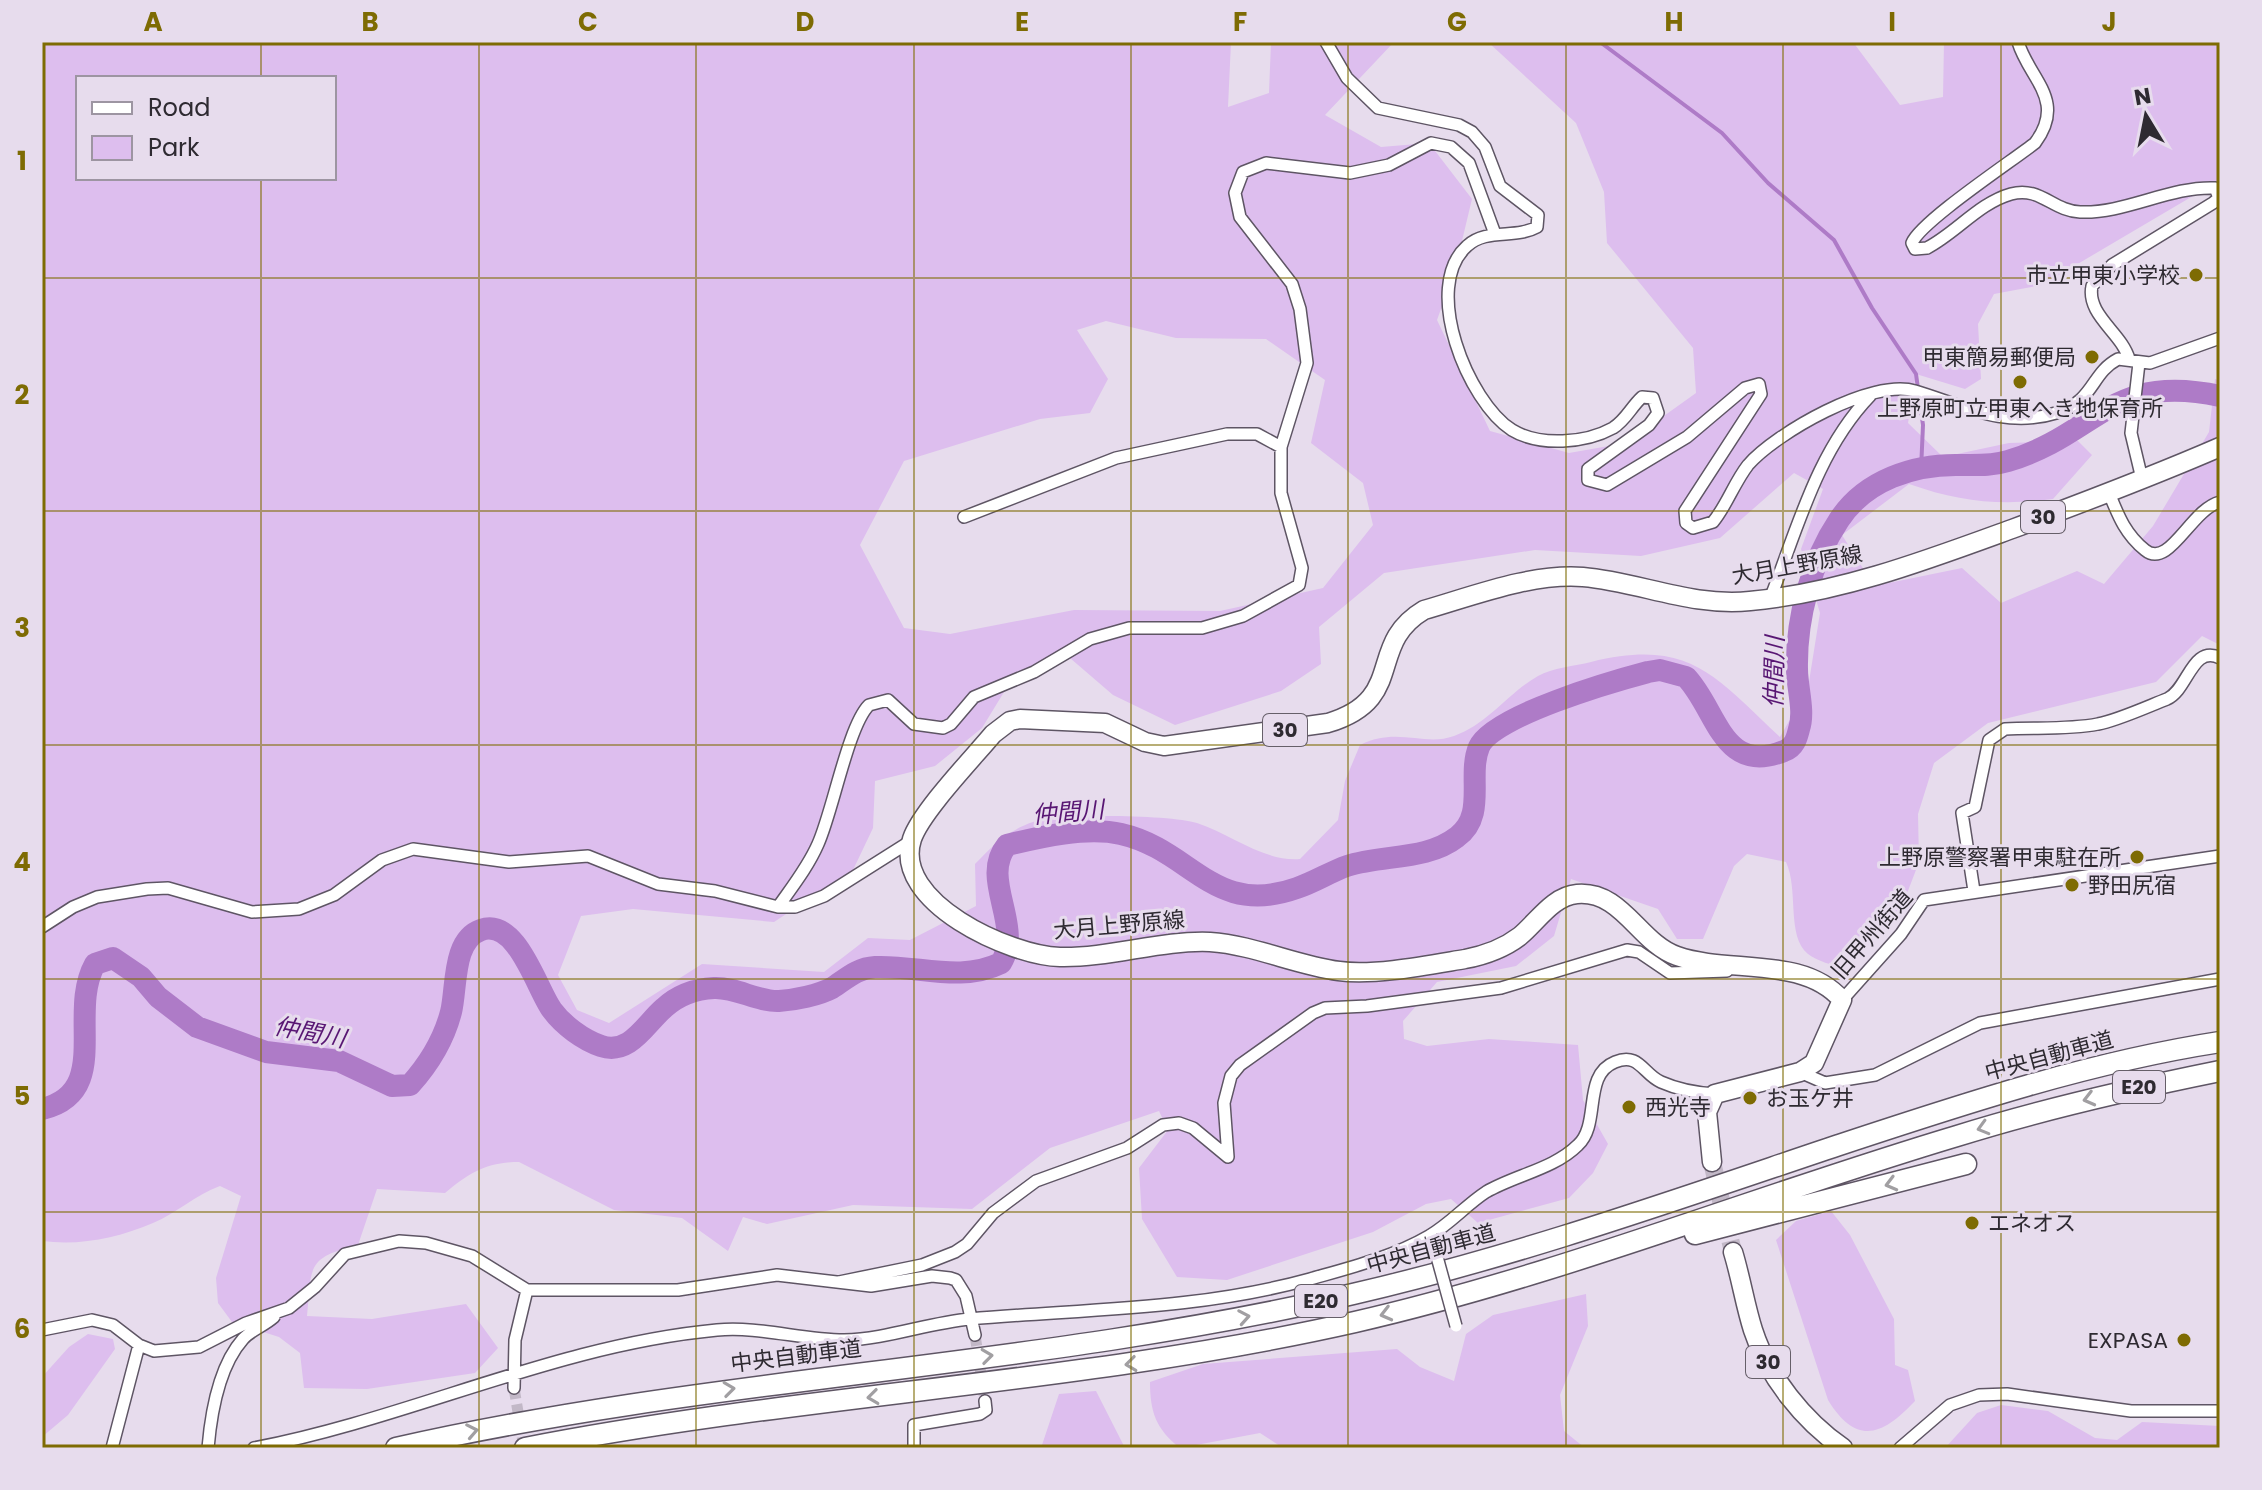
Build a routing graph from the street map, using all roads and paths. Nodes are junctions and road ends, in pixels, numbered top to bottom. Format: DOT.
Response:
graph roads {
  1 [pos="1326,42"];
  2 [pos="2018,42"];
  3 [pos="1495,234"];
  4 [pos="2220,338"];
  5 [pos="2136,363"];
  6 [pos="1870,396"];
  7 [pos="1281,447"];
  8 [pos="2220,447"];
  9 [pos="2142,479"];
  10 [pos="2109,493"];
  11 [pos="2220,502"];
  12 [pos="964,517"];
  13 [pos="1779,598"];
  14 [pos="2220,658"];
  15 [pos="911,841"];
  16 [pos="2220,856"];
  17 [pos="1974,891"];
  18 [pos="778,907"];
  19 [pos="42,927"];
  20 [pos="1741,966"];
  21 [pos="2220,979"];
  22 [pos="1842,1000"];
  23 [pos="2220,1042"];
  24 [pos="2220,1071"];
  25 [pos="1800,1072"];
  26 [pos="1715,1094"];
  27 [pos="1712,1162"];
  28 [pos="1966,1164"];
  29 [pos="1431,1235"];
  30 [pos="1733,1252"];
  31 [pos="839,1282"];
  32 [pos="527,1290"];
  33 [pos="1462,1295"];
  34 [pos="277,1314"];
  35 [pos="972,1319"];
  36 [pos="1456,1326"];
  37 [pos="42,1330"];
  38 [pos="975,1335"];
  39 [pos="139,1345"];
  40 [pos="514,1374"];
  41 [pos="514,1388"];
  42 [pos="985,1401"];
  43 [pos="2220,1411"];
  44 [pos="112,1448"];
  45 [pos="208,1448"];
  46 [pos="254,1448"];
  47 [pos="396,1448"];
  48 [pos="525,1448"];
  49 [pos="914,1448"];
  50 [pos="1843,1448"];
  51 [pos="1900,1448"];
  1 -- 3 [label="street"];
  2 -- 5 [label="street"];
  3 -- 6 [label="street"];
  3 -- 7 [label="street"];
  4 -- 5 [label="street"];
  5 -- 6 [label="street"];
  5 -- 9 [label="street"];
  6 -- 13 [label="street"];
  7 -- 12 [label="street"];
  7 -- 18 [label="street"];
  8 -- 9 [label="main road, 大月上野原線 / 30"];
  9 -- 10 [label="main road, 大月上野原線 / 30"];
  10 -- 11 [label="street"];
  10 -- 13 [label="main road, 大月上野原線 / 30"];
  13 -- 15 [label="main road, 大月上野原線 / 30"];
  14 -- 17 [label="street"];
  15 -- 18 [label="street"];
  15 -- 20 [label="main road, 大月上野原線"];
  16 -- 17 [label="street, 旧甲州街道"];
  17 -- 22 [label="street, 旧甲州街道"];
  18 -- 19 [label="street"];
  20 -- 22 [label="main road, 大月上野原線"];
  20 -- 31 [label="street"];
  21 -- 25 [label="street"];
  22 -- 25 [label="main road"];
  47 -- 23 [label="highway, 中央自動車道 / E20, one-way"];
  24 -- 33 [label="highway, E20, one-way"];
  25 -- 26 [label="main road"];
  26 -- 27 [label="main road"];
  26 -- 29 [label="street"];
  28 -- 33 [label="highway, one-way"];
  29 -- 35 [label="street"];
  29 -- 36 [label="street, bridge"];
  30 -- 50 [label="main road, 30"];
  31 -- 32 [label="street"];
  31 -- 35 [label="street"];
  32 -- 34 [label="street"];
  32 -- 40 [label="street"];
  33 -- 48 [label="highway, E20, one-way"];
  34 -- 39 [label="street"];
  34 -- 45 [label="street"];
  35 -- 38 [label="street"];
  35 -- 40 [label="street"];
  37 -- 39 [label="street"];
  39 -- 44 [label="street"];
  40 -- 41 [label="street"];
  40 -- 46 [label="street"];
  42 -- 49 [label="street"];
  43 -- 51 [label="street"];
}
